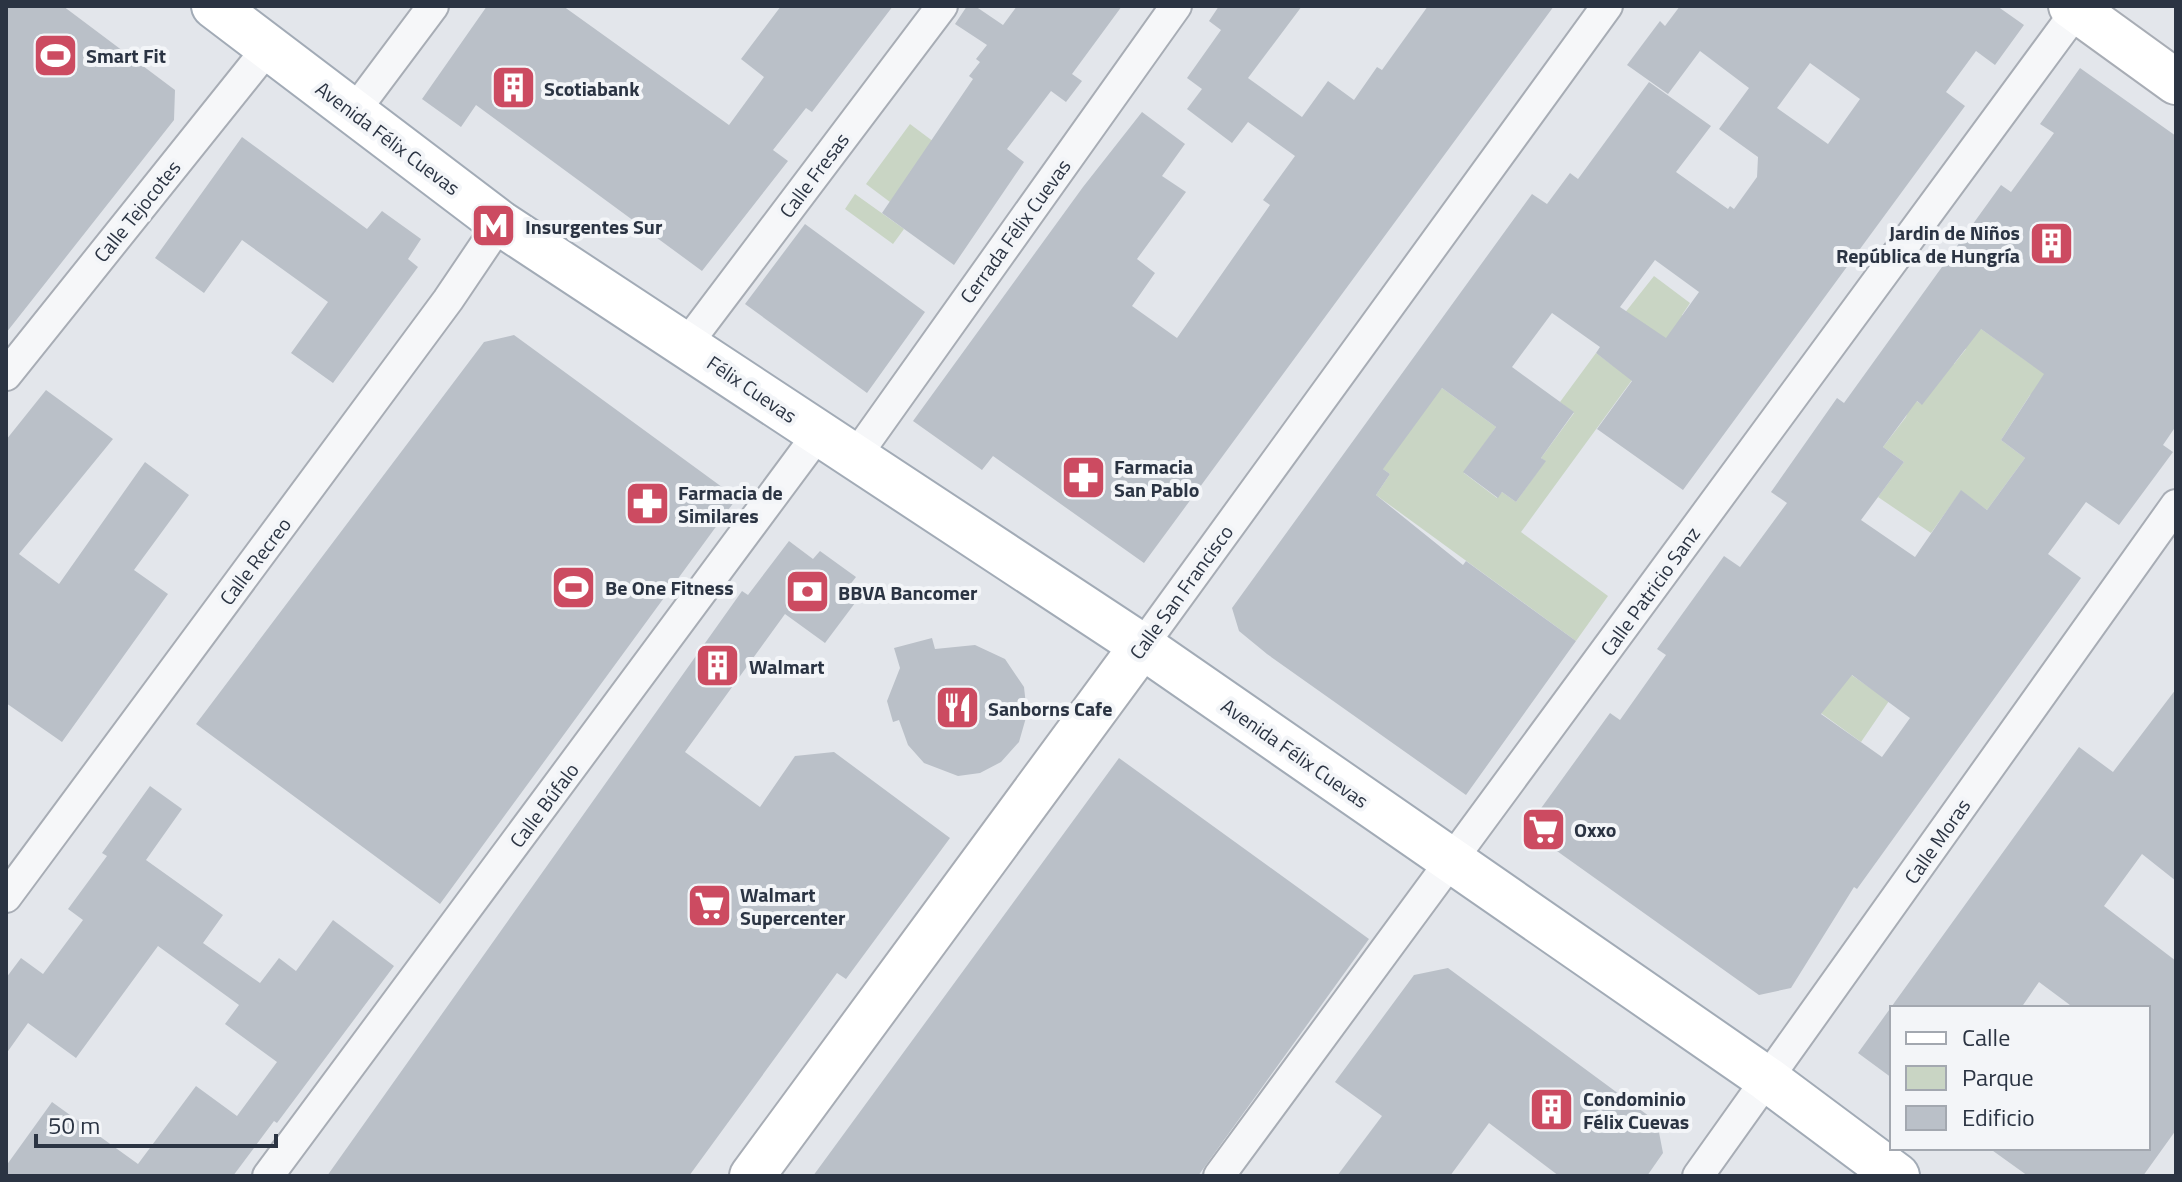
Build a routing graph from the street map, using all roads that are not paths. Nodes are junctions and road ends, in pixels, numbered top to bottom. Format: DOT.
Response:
graph roads {
  1 [pos="214,6"];
  2 [pos="433,6"];
  3 [pos="942,6"];
  4 [pos="1176,6"];
  5 [pos="1607,6"];
  6 [pos="2076,8"];
  7 [pos="268,48"];
  8 [pos="2176,82"];
  9 [pos="353,113"];
  10 [pos="500,223"];
  11 [pos="686,345"];
  12 [pos="6,375"];
  13 [pos="819,433"];
  14 [pos="855,457"];
  15 [pos="2176,505"];
  16 [pos="1142,646"];
  17 [pos="1452,861"];
  18 [pos="6,897"];
  19 [pos="1767,1079"];
  20 [pos="268,1176"];
  21 [pos="752,1176"];
  22 [pos="1219,1176"];
  23 [pos="1698,1176"];
  24 [pos="1897,1176"];
  1 -- 7 [label="main road, Avenida Félix Cuevas"];
  2 -- 9 [label="street"];
  3 -- 11 [label="street, Calle Fresas"];
  4 -- 14 [label="street, Cerrada Félix Cuevas"];
  5 -- 16 [label="street, Calle San Francisco"];
  6 -- 8 [label="main road"];
  6 -- 17 [label="street, Calle Patricio Sanz"];
  7 -- 9 [label="main road, Avenida Félix Cuevas"];
  7 -- 12 [label="street, Calle Tejocotes"];
  9 -- 10 [label="main road, Avenida Félix Cuevas"];
  10 -- 11 [label="main road, Avenida Félix Cuevas"];
  10 -- 18 [label="street, Calle Recreo"];
  11 -- 13 [label="main road, Félix Cuevas"];
  13 -- 14 [label="main road, Avenida Félix Cuevas"];
  13 -- 20 [label="street, Calle Búfalo"];
  14 -- 16 [label="main road, Avenida Félix Cuevas"];
  15 -- 19 [label="street, Calle Moras"];
  16 -- 17 [label="main road, Avenida Félix Cuevas"];
  16 -- 21 [label="main road, Calle San Francisco"];
  17 -- 19 [label="main road, Avenida Félix Cuevas"];
  17 -- 22 [label="street, Calle Patricio Sanz"];
  19 -- 23 [label="street, Calle Moras"];
  19 -- 24 [label="main road"];
}
